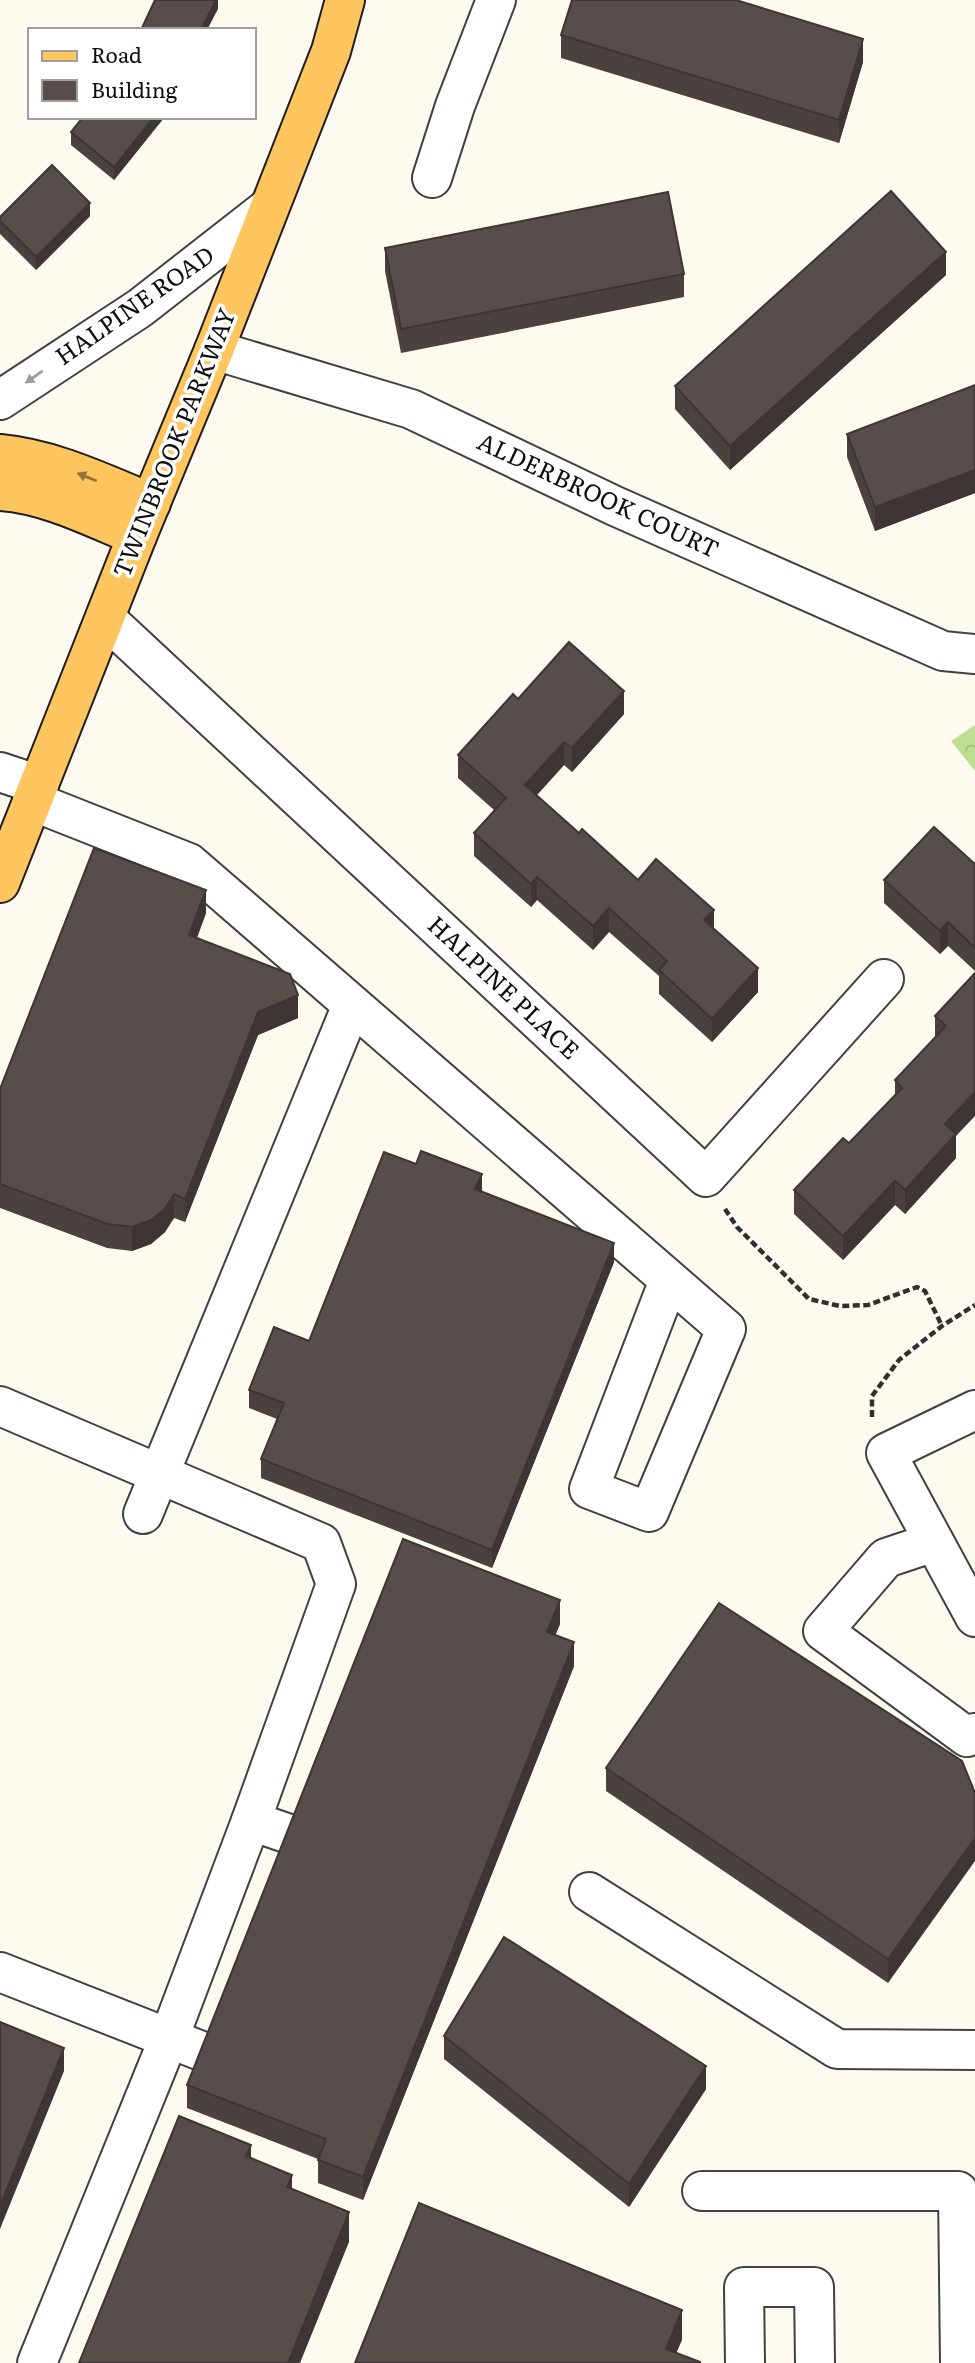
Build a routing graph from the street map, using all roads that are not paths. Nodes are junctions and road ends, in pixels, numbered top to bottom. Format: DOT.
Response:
graph roads {
  1 [pos="345,0"];
  2 [pos="496,0"];
  3 [pos="432,178"];
  4 [pos="268,208"];
  5 [pos="214,350"];
  6 [pos="0,400"];
  7 [pos="0,454"];
  8 [pos="0,491"];
  9 [pos="144,519"];
  10 [pos="105,618"];
  11 [pos="975,654"];
  12 [pos="0,772"];
  13 [pos="36,793"];
  14 [pos="0,883"];
  15 [pos="884,979"];
  16 [pos="352,1005"];
  17 [pos="669,1280"];
  18 [pos="0,1406"];
  19 [pos="975,1410"];
  20 [pos="160,1474"];
  21 [pos="143,1514"];
  22 [pos="934,1542"];
  23 [pos="975,1617"];
  24 [pos="975,1733"];
  25 [pos="251,1821"];
  26 [pos="295,1836"];
  27 [pos="589,1892"];
  28 [pos="0,1972"];
  29 [pos="169,2038"];
  30 [pos="975,2050"];
  31 [pos="209,2054"];
  32 [pos="702,2191"];
  33 [pos="37,2363"];
  34 [pos="745,2363"];
  35 [pos="815,2363"];
  36 [pos="960,2363"];
  1 -- 4 [label="main road, TWINBROOK PARKWAY"];
  2 -- 3 [label="street"];
  4 -- 5 [label="main road, TWINBROOK PARKWAY"];
  4 -- 6 [label="street, HALPINE ROAD, one-way"];
  5 -- 9 [label="main road, TWINBROOK PARKWAY"];
  5 -- 11 [label="street, ALDERBROOK COURT"];
  9 -- 7 [label="main road, one-way"];
  8 -- 9 [label="main road"];
  9 -- 10 [label="main road, TWINBROOK PARKWAY"];
  10 -- 13 [label="main road, TWINBROOK PARKWAY"];
  10 -- 15 [label="street, HALPINE PLACE"];
  12 -- 13 [label="street"];
  13 -- 14 [label="main road, TWINBROOK PARKWAY"];
  13 -- 16 [label="street"];
  16 -- 17 [label="street"];
  16 -- 20 [label="street"];
  17 -- 17 [label="street"];
  18 -- 20 [label="street"];
  19 -- 22 [label="street"];
  20 -- 21 [label="street"];
  20 -- 25 [label="street"];
  22 -- 23 [label="street"];
  22 -- 24 [label="street"];
  25 -- 26 [label="street"];
  25 -- 29 [label="street"];
  27 -- 30 [label="street"];
  28 -- 29 [label="street"];
  29 -- 31 [label="street"];
  29 -- 33 [label="street"];
  32 -- 36 [label="street"];
  34 -- 35 [label="street"];
}
